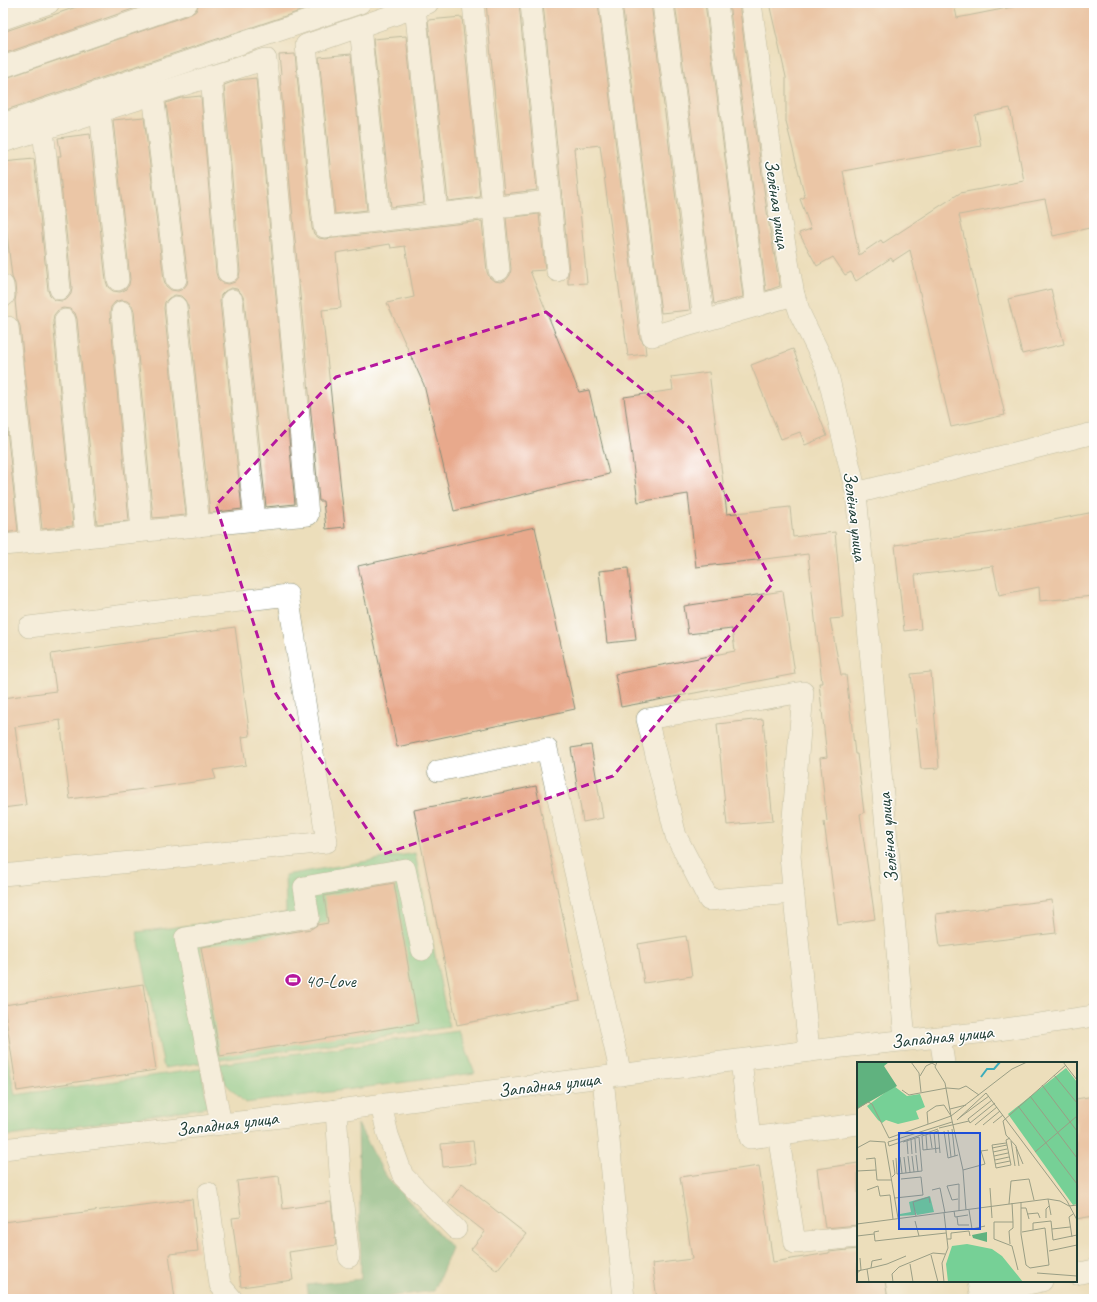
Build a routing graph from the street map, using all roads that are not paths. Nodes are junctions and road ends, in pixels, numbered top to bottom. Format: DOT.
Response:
graph roads {
  1 [pos="49,3"];
  2 [pos="187,3"];
  3 [pos="360,3"];
  4 [pos="473,3"];
  5 [pos="532,3"];
  6 [pos="610,3"];
  7 [pos="663,3"];
  8 [pos="717,3"];
  9 [pos="751,3"];
  10 [pos="422,5"];
  11 [pos="3,19"];
  12 [pos="360,27"];
  13 [pos="3,67"];
  14 [pos="211,76"];
  15 [pos="153,94"];
  16 [pos="100,111"];
  17 [pos="3,124"];
  18 [pos="43,129"];
  19 [pos="3,142"];
  20 [pos="550,201"];
  21 [pos="494,207"];
  22 [pos="437,214"];
  23 [pos="380,221"];
  24 [pos="499,270"];
  25 [pos="557,271"];
  26 [pos="228,272"];
  27 [pos="176,279"];
  28 [pos="118,280"];
  29 [pos="60,289"];
  30 [pos="794,295"];
  31 [pos="232,300"];
  32 [pos="756,306"];
  33 [pos="176,307"];
  34 [pos="122,312"];
  35 [pos="65,320"];
  36 [pos="704,321"];
  37 [pos="8,327"];
  38 [pos="1094,433"];
  39 [pos="856,493"];
  40 [pos="255,520"];
  41 [pos="199,526"];
  42 [pos="142,531"];
  43 [pos="86,537"];
  44 [pos="31,542"];
  45 [pos="3,545"];
  46 [pos="28,627"];
  47 [pos="438,771"];
  48 [pos="3,875"];
  49 [pos="794,893"];
  50 [pos="422,950"];
  51 [pos="1094,1016"];
  52 [pos="940,1037"];
  53 [pos="905,1040"];
  54 [pos="809,1051"];
  55 [pos="741,1060"];
  56 [pos="944,1062"];
  57 [pos="612,1076"];
  58 [pos="381,1104"];
  59 [pos="336,1110"];
  60 [pos="221,1124"];
  61 [pos="857,1124"];
  62 [pos="778,1134"];
  63 [pos="3,1149"];
  64 [pos="208,1193"];
  65 [pos="456,1229"];
  66 [pos="857,1237"];
  67 [pos="349,1257"];
  68 [pos="1094,1270"];
  69 [pos="1077,1274"];
  70 [pos="978,1282"];
  71 [pos="1037,1282"];
  72 [pos="232,1299"];
  73 [pos="624,1299"];
  1 -- 11 [label="street"];
  2 -- 13 [label="street"];
  3 -- 17 [label="street"];
  4 -- 21 [label="street"];
  5 -- 20 [label="street"];
  6 -- 36 [label="street"];
  7 -- 36 [label="street"];
  8 -- 32 [label="street"];
  9 -- 30 [label="street, Зелёная улица"];
  10 -- 12 [label="street"];
  10 -- 22 [label="street"];
  12 -- 23 [label="street"];
  12 -- 23 [label="street"];
  14 -- 15 [label="street"];
  14 -- 26 [label="street"];
  14 -- 40 [label="street"];
  15 -- 16 [label="street"];
  15 -- 27 [label="street"];
  16 -- 18 [label="street"];
  16 -- 28 [label="street"];
  18 -- 19 [label="street"];
  18 -- 29 [label="street"];
  20 -- 21 [label="street"];
  20 -- 25 [label="street"];
  21 -- 22 [label="street"];
  21 -- 24 [label="street"];
  22 -- 23 [label="street"];
  30 -- 32 [label="street"];
  30 -- 39 [label="street, Зелёная улица"];
  31 -- 40 [label="street"];
  32 -- 36 [label="street"];
  33 -- 41 [label="street"];
  34 -- 42 [label="street"];
  35 -- 43 [label="street"];
  37 -- 44 [label="street"];
  38 -- 39 [label="street"];
  39 -- 53 [label="street, Зелёная улица"];
  40 -- 41 [label="street"];
  41 -- 42 [label="street"];
  42 -- 43 [label="street"];
  43 -- 44 [label="street"];
  44 -- 45 [label="street"];
  46 -- 48 [label="street"];
  47 -- 57 [label="street"];
  49 -- 49 [label="street"];
  49 -- 54 [label="street"];
  50 -- 60 [label="street"];
  51 -- 52 [label="street, Западная улица"];
  52 -- 53 [label="street, Западная улица"];
  52 -- 56 [label="street"];
  53 -- 54 [label="street, Западная улица"];
  54 -- 55 [label="street, Западная улица"];
  55 -- 57 [label="street, Западная улица"];
  55 -- 62 [label="street"];
  57 -- 58 [label="street, Западная улица"];
  57 -- 73 [label="street"];
  58 -- 59 [label="street, Западная улица"];
  58 -- 65 [label="street"];
  59 -- 60 [label="street, Западная улица"];
  59 -- 67 [label="street"];
  60 -- 63 [label="street, Западная улица"];
  61 -- 62 [label="street"];
  62 -- 66 [label="street"];
  64 -- 72 [label="street"];
  68 -- 69 [label="street"];
  70 -- 71 [label="street"];
}
